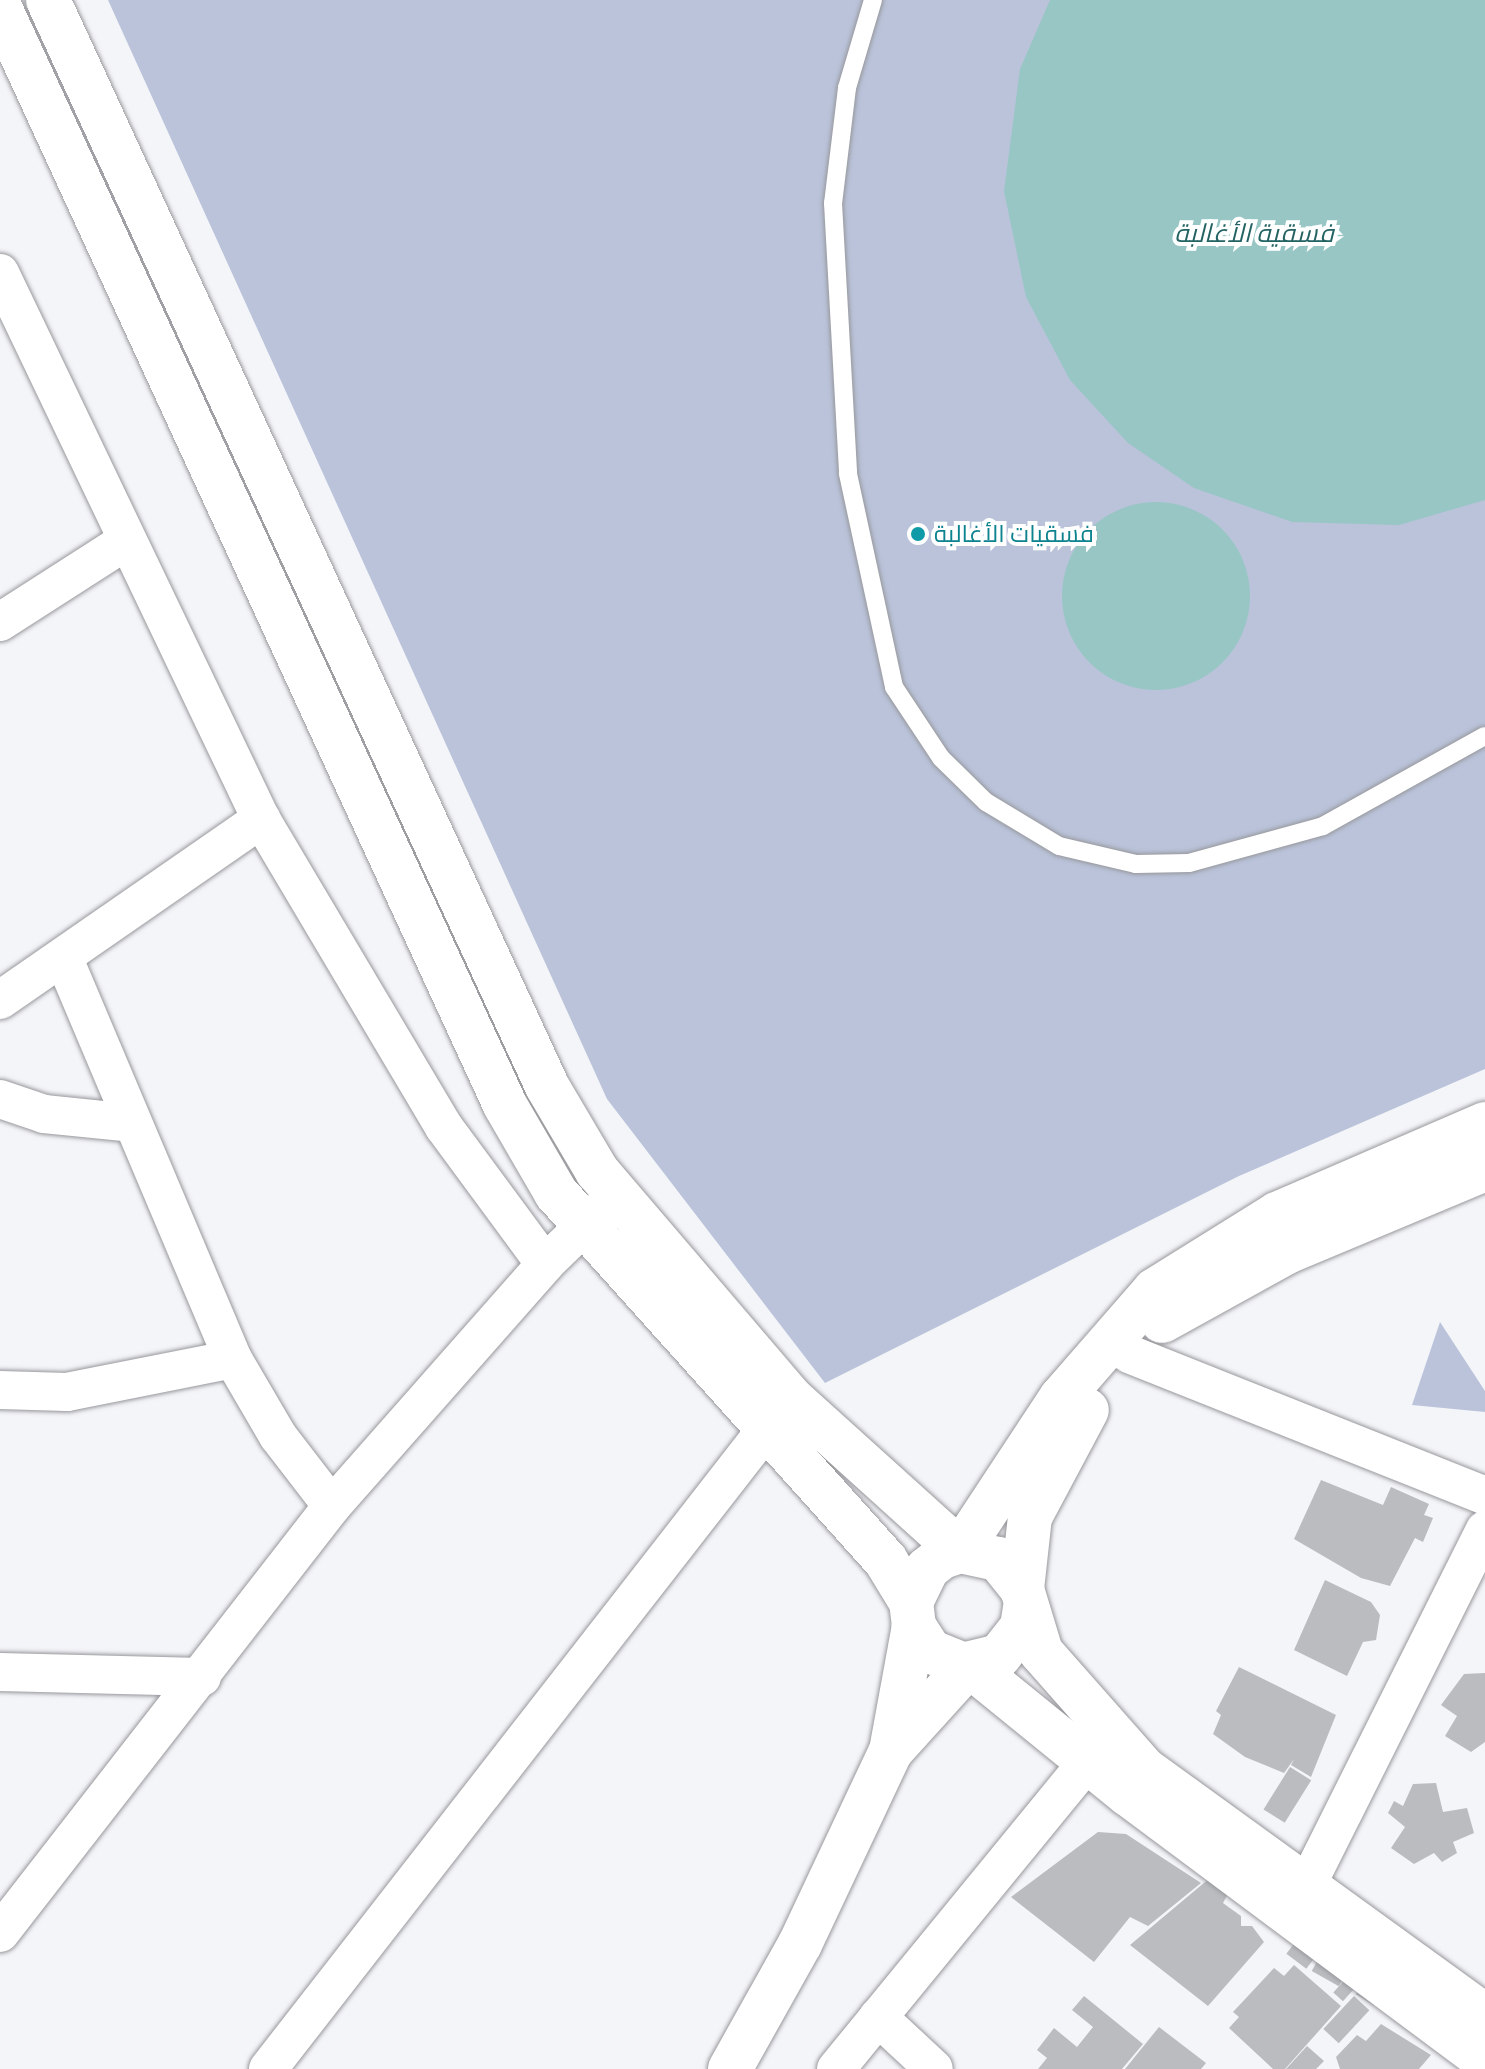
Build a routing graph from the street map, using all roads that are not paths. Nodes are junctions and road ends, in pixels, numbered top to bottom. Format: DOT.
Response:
graph roads {
  1 [pos="48,0"];
  2 [pos="873,0"];
  3 [pos="0,8"];
  4 [pos="2,281"];
  5 [pos="126,541"];
  6 [pos="0,622"];
  7 [pos="1485,736"];
  8 [pos="261,819"];
  9 [pos="64,959"];
  10 [pos="0,1000"];
  11 [pos="0,1099"];
  12 [pos="132,1123"];
  13 [pos="1485,1124"];
  14 [pos="1485,1169"];
  15 [pos="618,1196"];
  16 [pos="582,1223"];
  17 [pos="545,1264"];
  18 [pos="1129,1354"];
  19 [pos="233,1359"];
  20 [pos="0,1390"];
  21 [pos="764,1432"];
  22 [pos="1485,1496"];
  23 [pos="332,1506"];
  24 [pos="1485,1530"];
  25 [pos="960,1551"];
  26 [pos="1024,1598"];
  27 [pos="912,1614"];
  28 [pos="969,1665"];
  29 [pos="0,1672"];
  30 [pos="202,1677"];
  31 [pos="891,1751"];
  32 [pos="1088,1761"];
  33 [pos="1308,1883"];
  34 [pos="0,1933"];
  35 [pos="1485,2016"];
  36 [pos="878,2017"];
  37 [pos="1485,2060"];
  38 [pos="268,2069"];
  39 [pos="730,2069"];
  40 [pos="836,2069"];
  41 [pos="934,2069"];
  1 -- 15 [label="street"];
  2 -- 7 [label="lane"];
  3 -- 16 [label="street"];
  4 -- 5 [label="street"];
  5 -- 6 [label="street"];
  5 -- 8 [label="street"];
  8 -- 9 [label="street"];
  8 -- 17 [label="street"];
  9 -- 10 [label="street"];
  9 -- 12 [label="street"];
  11 -- 12 [label="street"];
  12 -- 19 [label="street"];
  13 -- 25 [label="street"];
  14 -- 18 [label="street"];
  15 -- 16 [label="street"];
  15 -- 25 [label="street"];
  16 -- 17 [label="street"];
  16 -- 21 [label="street"];
  17 -- 23 [label="street"];
  18 -- 22 [label="street"];
  18 -- 26 [label="street"];
  19 -- 20 [label="street"];
  19 -- 23 [label="street"];
  21 -- 27 [label="street"];
  21 -- 38 [label="street"];
  23 -- 30 [label="street"];
  24 -- 33 [label="street"];
  25 -- 26 [label="street"];
  25 -- 27 [label="street"];
  26 -- 28 [label="street"];
  26 -- 33 [label="street"];
  27 -- 28 [label="street"];
  27 -- 31 [label="street"];
  28 -- 31 [label="street"];
  28 -- 32 [label="street"];
  29 -- 30 [label="street"];
  30 -- 34 [label="street"];
  31 -- 39 [label="street"];
  32 -- 36 [label="street"];
  32 -- 37 [label="street"];
  33 -- 35 [label="street"];
  36 -- 40 [label="street"];
  36 -- 41 [label="street"];
}
